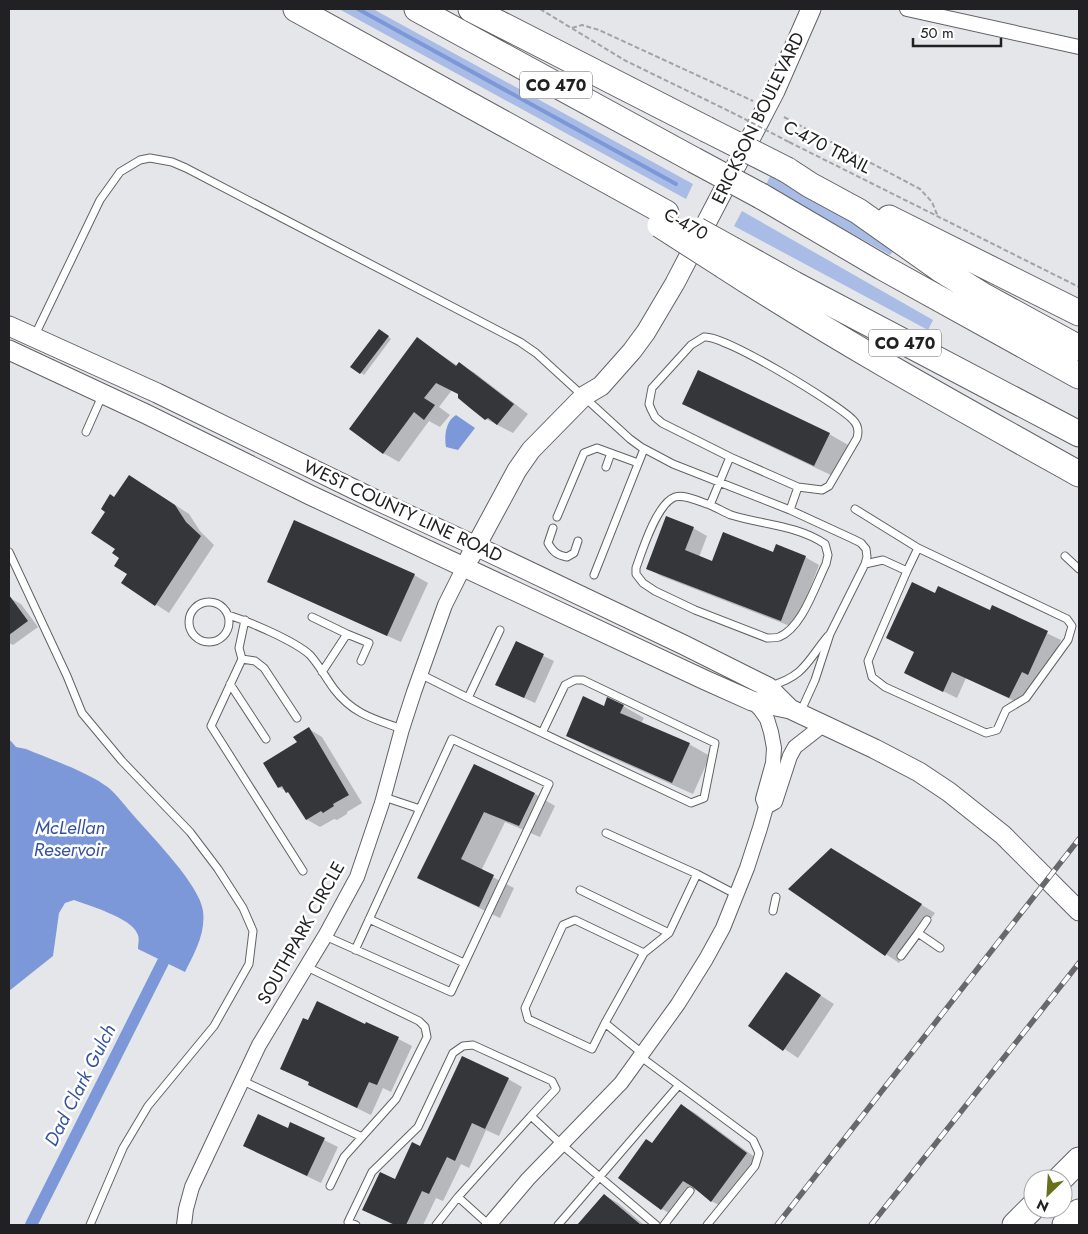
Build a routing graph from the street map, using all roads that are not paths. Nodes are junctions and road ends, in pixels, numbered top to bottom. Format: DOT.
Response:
graph roads {
  1 [pos="296,9"];
  2 [pos="417,9"];
  3 [pos="471,9"];
  4 [pos="811,9"];
  5 [pos="907,9"];
  6 [pos="1079,47"];
  7 [pos="787,170"];
  8 [pos="728,258"];
  9 [pos="1079,313"];
  10 [pos="9,326"];
  11 [pos="34,337"];
  12 [pos="1079,348"];
  13 [pos="9,350"];
  14 [pos="1079,376"];
  15 [pos="103,394"];
  16 [pos="584,396"];
  17 [pos="86,432"];
  18 [pos="1079,434"];
  19 [pos="644,449"];
  20 [pos="612,454"];
  21 [pos="730,457"];
  22 [pos="638,463"];
  23 [pos="606,467"];
  24 [pos="1079,474"];
  25 [pos="719,482"];
  26 [pos="798,487"];
  27 [pos="710,505"];
  28 [pos="855,509"];
  29 [pos="790,510"];
  30 [pos="557,517"];
  31 [pos="553,528"];
  32 [pos="578,541"];
  33 [pos="476,546"];
  34 [pos="918,548"];
  35 [pos="9,552"];
  36 [pos="1064,556"];
  37 [pos="865,564"];
  38 [pos="464,567"];
  39 [pos="1079,569"];
  40 [pos="907,571"];
  41 [pos="594,575"];
  42 [pos="228,615"];
  43 [pos="312,617"];
  44 [pos="245,620"];
  45 [pos="1076,625"];
  46 [pos="500,630"];
  47 [pos="347,634"];
  48 [pos="830,634"];
  49 [pos="242,659"];
  50 [pos="360,661"];
  51 [pos="322,672"];
  52 [pos="420,674"];
  53 [pos="230,684"];
  54 [pos="768,687"];
  55 [pos="468,698"];
  56 [pos="752,701"];
  57 [pos="795,711"];
  58 [pos="297,718"];
  59 [pos="823,725"];
  60 [pos="402,729"];
  61 [pos="542,732"];
  62 [pos="266,739"];
  63 [pos="384,798"];
  64 [pos="766,807"];
  65 [pos="420,809"];
  66 [pos="606,833"];
  67 [pos="303,871"];
  68 [pos="697,874"];
  69 [pos="580,890"];
  70 [pos="737,895"];
  71 [pos="776,897"];
  72 [pos="1079,910"];
  73 [pos="773,911"];
  74 [pos="369,919"];
  75 [pos="927,920"];
  76 [pos="669,933"];
  77 [pos="918,934"];
  78 [pos="325,936"];
  79 [pos="940,948"];
  80 [pos="355,950"];
  81 [pos="644,953"];
  82 [pos="901,956"];
  83 [pos="464,963"];
  84 [pos="307,967"];
  85 [pos="605,1023"];
  86 [pos="642,1055"];
  87 [pos="243,1081"];
  88 [pos="678,1086"];
  89 [pos="531,1116"];
  90 [pos="362,1138"];
  91 [pos="561,1144"];
  92 [pos="1079,1160"];
  93 [pos="1070,1169"];
  94 [pos="600,1176"];
  95 [pos="330,1186"];
  96 [pos="690,1191"];
  97 [pos="458,1197"];
  98 [pos="1079,1212"];
  99 [pos="90,1225"];
  100 [pos="184,1225"];
  101 [pos="356,1225"];
  102 [pos="436,1225"];
  103 [pos="489,1225"];
  104 [pos="558,1225"];
  105 [pos="656,1225"];
  106 [pos="664,1225"];
  107 [pos="707,1225"];
  108 [pos="1065,1225"];
  1 -- 8 [label="highway, C-470 / CO 470, bridge"];
  2 -- 14 [label="highway, CO 470, bridge"];
  3 -- 7 [label="highway, bridge"];
  4 -- 16 [label="main road, ERICKSON BOULEVARD"];
  5 -- 6 [label="street"];
  7 -- 9 [label="highway"];
  7 -- 12 [label="highway"];
  8 -- 18 [label="highway, C-470 / CO 470"];
  8 -- 24 [label="highway"];
  10 -- 11 [label="main road, WEST COUNTY LINE ROAD"];
  11 -- 16 [label="lane"];
  11 -- 33 [label="main road, WEST COUNTY LINE ROAD"];
  13 -- 15 [label="main road, WEST COUNTY LINE ROAD"];
  15 -- 17 [label="lane"];
  15 -- 38 [label="main road, WEST COUNTY LINE ROAD"];
  16 -- 19 [label="lane"];
  16 -- 33 [label="main road, ERICKSON BOULEVARD"];
  19 -- 22 [label="lane"];
  19 -- 25 [label="lane"];
  20 -- 22 [label="lane"];
  20 -- 23 [label="lane"];
  20 -- 30 [label="lane"];
  21 -- 25 [label="lane"];
  21 -- 26 [label="lane"];
  21 -- 26 [label="lane"];
  22 -- 41 [label="lane"];
  25 -- 27 [label="lane"];
  25 -- 29 [label="lane"];
  26 -- 29 [label="lane"];
  27 -- 27 [label="lane"];
  28 -- 34 [label="lane"];
  29 -- 37 [label="lane"];
  31 -- 32 [label="lane"];
  33 -- 38 [label="main road, ERICKSON BOULEVARD"];
  33 -- 54 [label="main road, WEST COUNTY LINE ROAD"];
  34 -- 40 [label="lane"];
  34 -- 45 [label="lane"];
  35 -- 99 [label="lane"];
  36 -- 39 [label="lane"];
  37 -- 40 [label="lane"];
  37 -- 48 [label="lane"];
  38 -- 52 [label="street, SOUTHPARK CIRCLE"];
  38 -- 56 [label="main road, WEST COUNTY LINE ROAD"];
  40 -- 45 [label="lane"];
  42 -- 42 [label="lane"];
  42 -- 44 [label="lane"];
  43 -- 47 [label="lane"];
  44 -- 49 [label="lane"];
  44 -- 51 [label="lane"];
  46 -- 55 [label="lane"];
  47 -- 50 [label="lane"];
  47 -- 51 [label="lane"];
  48 -- 54 [label="lane"];
  48 -- 57 [label="lane"];
  49 -- 53 [label="lane"];
  49 -- 58 [label="lane"];
  51 -- 60 [label="lane"];
  52 -- 55 [label="lane"];
  52 -- 60 [label="street, SOUTHPARK CIRCLE"];
  53 -- 62 [label="lane"];
  53 -- 67 [label="lane"];
  54 -- 57 [label="main road, WEST COUNTY LINE ROAD"];
  55 -- 61 [label="lane"];
  56 -- 57 [label="main road, WEST COUNTY LINE ROAD"];
  56 -- 64 [label="street"];
  57 -- 59 [label="main road, WEST COUNTY LINE ROAD"];
  59 -- 64 [label="street"];
  59 -- 72 [label="main road, WEST COUNTY LINE ROAD"];
  60 -- 63 [label="street, SOUTHPARK CIRCLE"];
  61 -- 61 [label="lane"];
  63 -- 65 [label="lane"];
  63 -- 78 [label="street, SOUTHPARK CIRCLE"];
  64 -- 70 [label="street"];
  65 -- 74 [label="lane"];
  65 -- 83 [label="lane"];
  66 -- 68 [label="lane"];
  68 -- 70 [label="lane"];
  68 -- 76 [label="lane"];
  69 -- 76 [label="lane"];
  70 -- 86 [label="street"];
  71 -- 73 [label="lane"];
  74 -- 80 [label="lane"];
  74 -- 83 [label="lane"];
  75 -- 77 [label="lane"];
  76 -- 81 [label="lane"];
  77 -- 79 [label="lane"];
  77 -- 82 [label="lane"];
  78 -- 80 [label="lane"];
  78 -- 84 [label="street, SOUTHPARK CIRCLE"];
  80 -- 83 [label="lane"];
  81 -- 85 [label="lane"];
  81 -- 85 [label="lane"];
  84 -- 87 [label="street, SOUTHPARK CIRCLE"];
  84 -- 90 [label="lane"];
  85 -- 86 [label="lane"];
  86 -- 88 [label="lane"];
  86 -- 91 [label="street"];
  87 -- 90 [label="lane"];
  87 -- 100 [label="street, SOUTHPARK CIRCLE"];
  88 -- 94 [label="lane"];
  88 -- 107 [label="lane"];
  89 -- 91 [label="lane"];
  89 -- 97 [label="lane"];
  89 -- 101 [label="lane"];
  90 -- 95 [label="lane"];
  91 -- 94 [label="lane"];
  91 -- 103 [label="street"];
  92 -- 93 [label="highway"];
  94 -- 104 [label="lane"];
  94 -- 105 [label="lane"];
  96 -- 106 [label="lane"];
  97 -- 102 [label="lane"];
  97 -- 103 [label="lane"];
  98 -- 108 [label="highway"];
}
